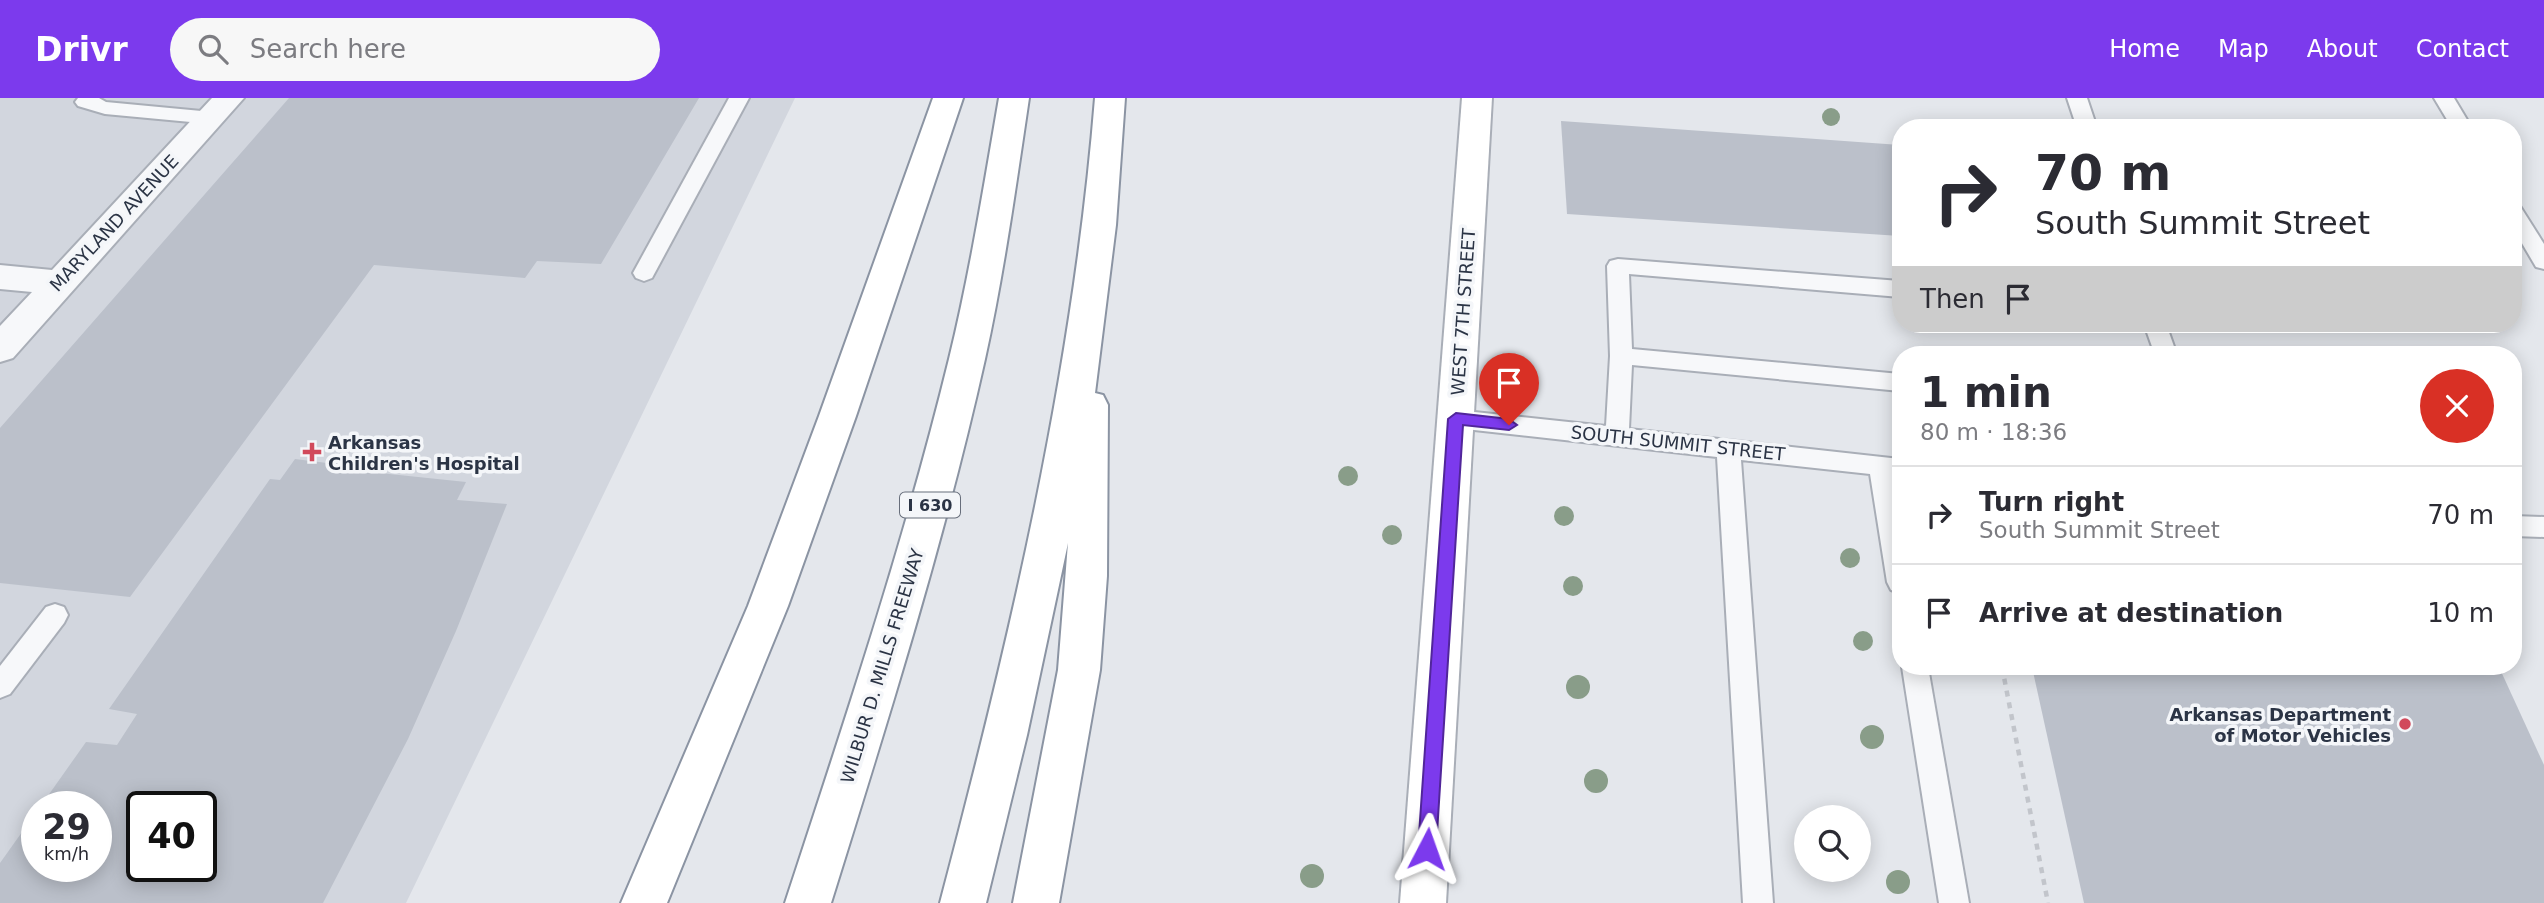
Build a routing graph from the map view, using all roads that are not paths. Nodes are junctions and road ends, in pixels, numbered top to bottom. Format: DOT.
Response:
graph roads {
  1 [pos="89,98"];
  2 [pos="739,98"];
  3 [pos="948,98"];
  4 [pos="1014,98"];
  5 [pos="1110,98"];
  6 [pos="1477,98"];
  7 [pos="2077,98"];
  8 [pos="2444,98"];
  9 [pos="221,108"];
  10 [pos="2084,119"];
  11 [pos="2457,119"];
  12 [pos="2522,226"];
  13 [pos="2544,262"];
  14 [pos="644,273"];
  15 [pos="0,277"];
  16 [pos="59,283"];
  17 [pos="1892,288"];
  18 [pos="1088,312"];
  19 [pos="0,349"];
  20 [pos="1621,356"];
  21 [pos="1892,381"];
  22 [pos="1456,419"];
  23 [pos="1617,436"];
  24 [pos="1728,449"];
  25 [pos="1891,467"];
  26 [pos="2522,526"];
  27 [pos="2544,527"];
  28 [pos="55,615"];
  29 [pos="1916,675"];
  30 [pos="0,687"];
  31 [pos="644,903"];
  32 [pos="808,903"];
  33 [pos="964,903"];
  34 [pos="1036,903"];
  35 [pos="1423,903"];
  36 [pos="1758,903"];
  37 [pos="1954,903"];
  1 -- 9 [label="lane"];
  2 -- 14 [label="lane"];
  3 -- 31 [label="main road"];
  4 -- 32 [label="main road, WILBUR D. MILLS FREEWAY / I 630"];
  5 -- 18 [label="main road"];
  6 -- 22 [label="main road, WEST 7TH STREET"];
  7 -- 10 [label="lane"];
  8 -- 11 [label="lane"];
  9 -- 16 [label="street, MARYLAND AVENUE"];
  12 -- 13 [label="lane"];
  15 -- 16 [label="street"];
  16 -- 19 [label="street, MARYLAND AVENUE"];
  17 -- 20 [label="lane"];
  18 -- 33 [label="main road"];
  18 -- 34 [label="main road"];
  20 -- 21 [label="lane"];
  20 -- 23 [label="lane"];
  22 -- 23 [label="lane, SOUTH SUMMIT STREET"];
  22 -- 35 [label="main road, WEST 7TH STREET"];
  23 -- 24 [label="lane, SOUTH SUMMIT STREET"];
  24 -- 25 [label="lane, SOUTH SUMMIT STREET"];
  24 -- 36 [label="lane"];
  26 -- 27 [label="lane"];
  28 -- 30 [label="lane"];
  29 -- 37 [label="lane"];
}
